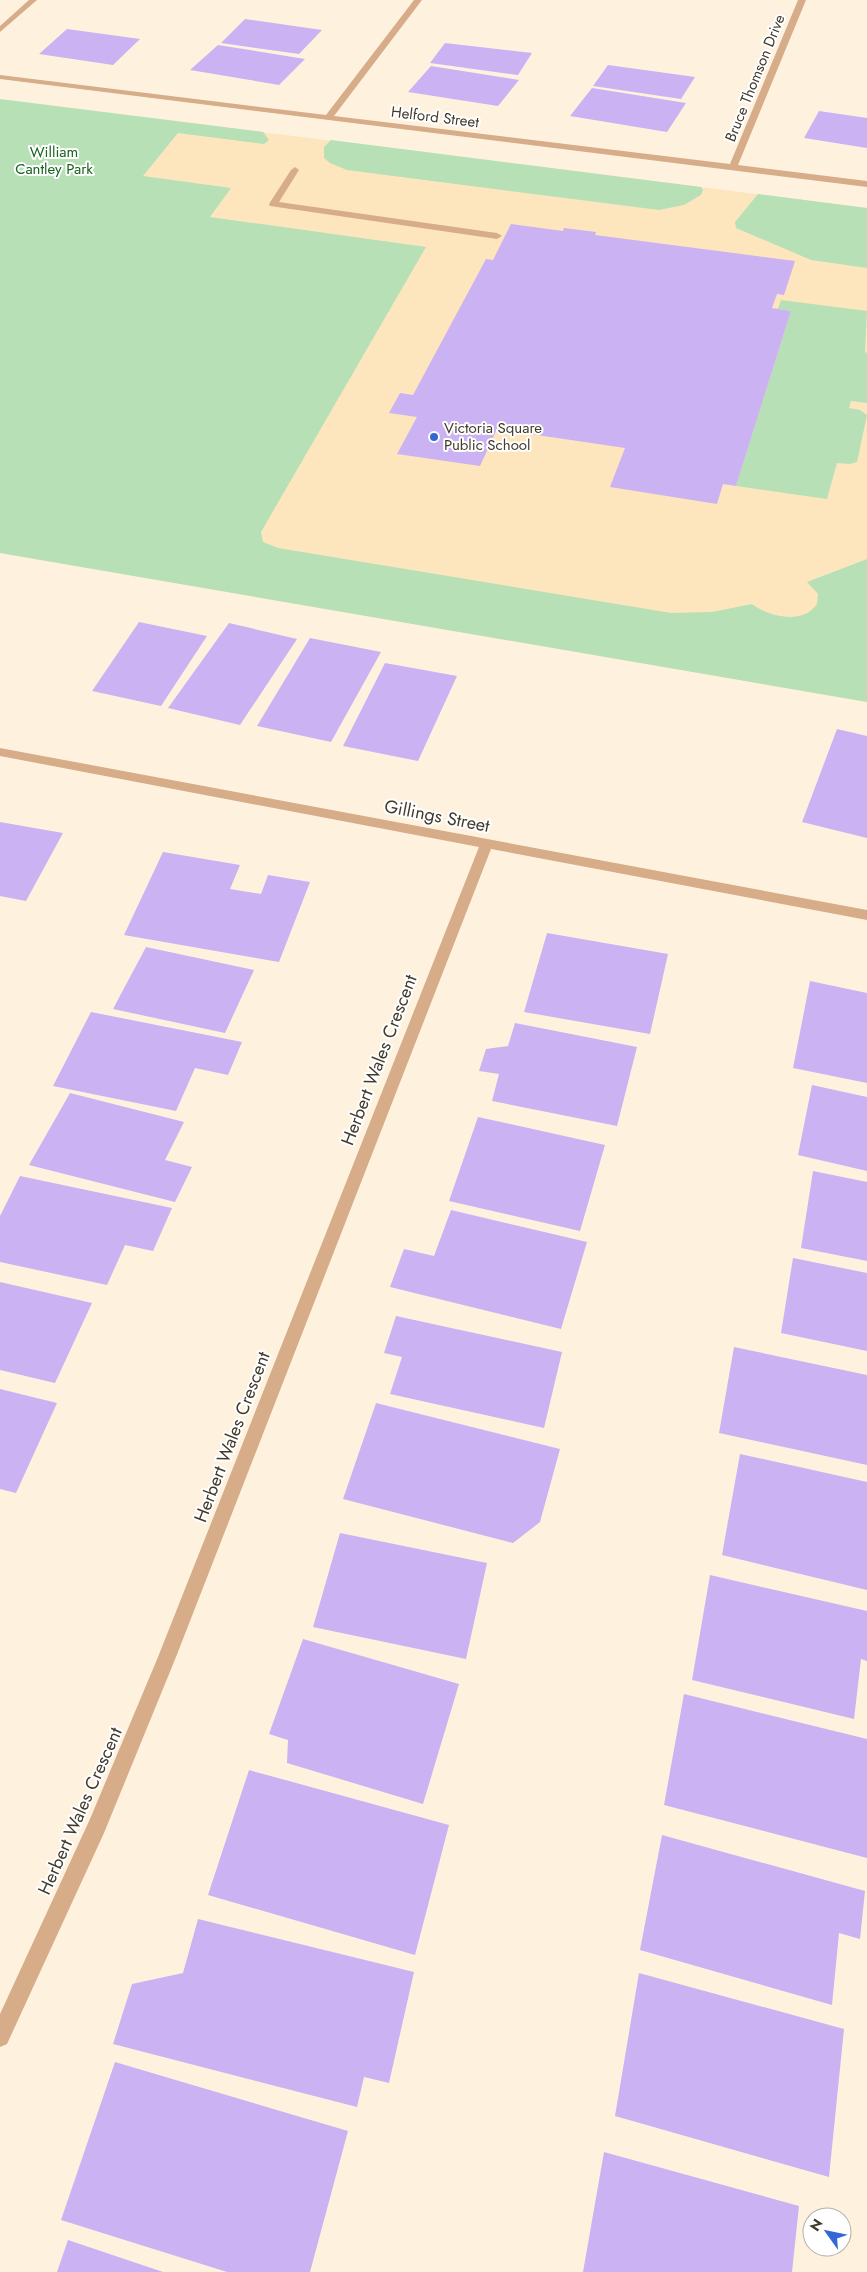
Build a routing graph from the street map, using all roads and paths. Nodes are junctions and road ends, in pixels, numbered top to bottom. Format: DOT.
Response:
graph roads {
  1 [pos="33,0"];
  2 [pos="418,0"];
  3 [pos="802,0"];
  4 [pos="0,30"];
  5 [pos="0,77"];
  6 [pos="328,118"];
  7 [pos="733,167"];
  8 [pos="295,170"];
  9 [pos="867,184"];
  10 [pos="497,236"];
  11 [pos="0,752"];
  12 [pos="486,845"];
  13 [pos="867,915"];
  14 [pos="0,2038"];
  1 -- 4 [label="street"];
  2 -- 6 [label="street"];
  3 -- 7 [label="street, Bruce Thomson Drive"];
  5 -- 6 [label="street, Helford Street"];
  6 -- 7 [label="street, Helford Street"];
  7 -- 9 [label="street, Helford Street"];
  8 -- 10 [label="street"];
  11 -- 12 [label="street, Gillings Street"];
  12 -- 13 [label="street, Gillings Street"];
  12 -- 14 [label="street, Herbert Wales Crescent"];
}
